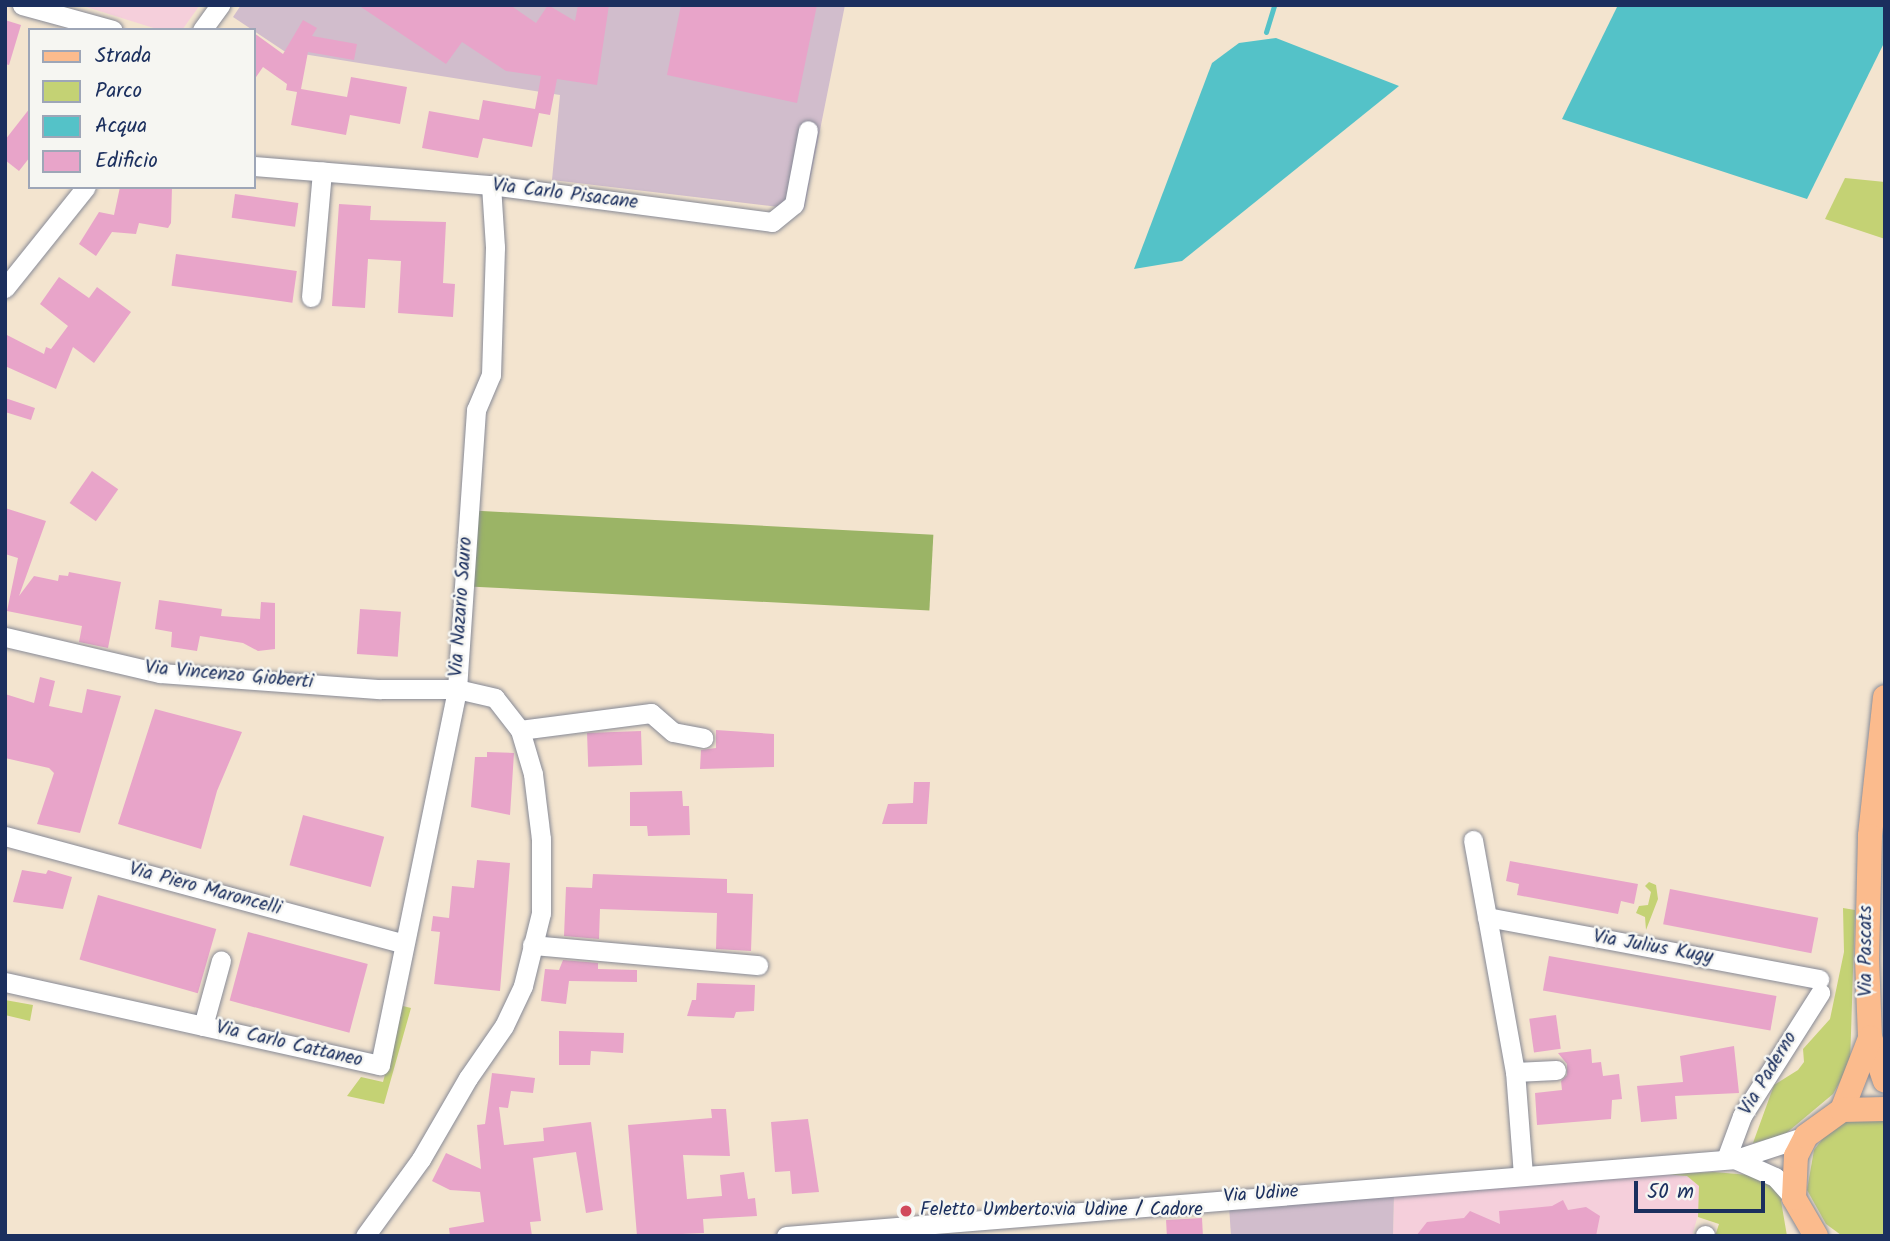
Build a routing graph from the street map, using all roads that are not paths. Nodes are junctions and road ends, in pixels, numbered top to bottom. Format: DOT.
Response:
graph roads {
  1 [pos="22,5"];
  2 [pos="220,5"];
  3 [pos="106,28"];
  4 [pos="203,28"];
  5 [pos="808,130"];
  6 [pos="256,166"];
  7 [pos="321,171"];
  8 [pos="491,186"];
  9 [pos="84,189"];
  10 [pos="5,288"];
  11 [pos="311,297"];
  12 [pos="5,636"];
  13 [pos="457,689"];
  14 [pos="1885,697"];
  15 [pos="520,730"];
  16 [pos="703,738"];
  17 [pos="5,836"];
  18 [pos="1473,840"];
  19 [pos="1487,917"];
  20 [pos="404,944"];
  21 [pos="532,945"];
  22 [pos="221,960"];
  23 [pos="758,965"];
  24 [pos="5,982"];
  25 [pos="1819,986"];
  26 [pos="203,1026"];
  27 [pos="1870,1037"];
  28 [pos="1556,1070"];
  29 [pos="1514,1072"];
  30 [pos="1885,1082"];
  31 [pos="1885,1109"];
  32 [pos="1842,1110"];
  33 [pos="1807,1136"];
  34 [pos="1731,1159"];
  35 [pos="1523,1175"];
  36 [pos="1794,1198"];
  37 [pos="884,1231"];
  38 [pos="1808,1232"];
  39 [pos="365,1236"];
  40 [pos="786,1236"];
  1 -- 3 [label="street"];
  2 -- 4 [label="street"];
  5 -- 8 [label="street, Via Carlo Pisacane"];
  6 -- 7 [label="street, Via Carlo Pisacane"];
  7 -- 8 [label="street, Via Carlo Pisacane"];
  7 -- 11 [label="street"];
  8 -- 13 [label="street, Via Nazario Sauro"];
  9 -- 10 [label="street"];
  12 -- 13 [label="street, Via Vincenzo Gioberti"];
  13 -- 15 [label="street, Via Nazario Sauro"];
  13 -- 20 [label="street"];
  14 -- 27 [label="main road, Via Pascats"];
  15 -- 16 [label="street"];
  15 -- 21 [label="street, Via Nazario Sauro"];
  17 -- 20 [label="street, Via Piero Maroncelli"];
  18 -- 19 [label="street"];
  19 -- 25 [label="street, Via Julius Kugy"];
  19 -- 29 [label="street"];
  20 -- 26 [label="street, Via Carlo Cattaneo"];
  21 -- 23 [label="street"];
  21 -- 39 [label="street, Via Nazario Sauro"];
  22 -- 26 [label="street, Via Carlo Cattaneo"];
  24 -- 26 [label="street, Via Carlo Cattaneo"];
  25 -- 34 [label="street, Via Paderno"];
  27 -- 30 [label="main road, Via Pascats"];
  27 -- 32 [label="main road, Via Pascats"];
  28 -- 29 [label="street"];
  29 -- 35 [label="street"];
  31 -- 32 [label="main road"];
  32 -- 33 [label="main road"];
  33 -- 34 [label="street, Via Udine"];
  33 -- 36 [label="main road"];
  34 -- 35 [label="street, Via Udine"];
  34 -- 36 [label="street, Via Udine"];
  35 -- 37 [label="street, Via Udine"];
  36 -- 38 [label="main road"];
  37 -- 40 [label="street, Via Udine"];
}
